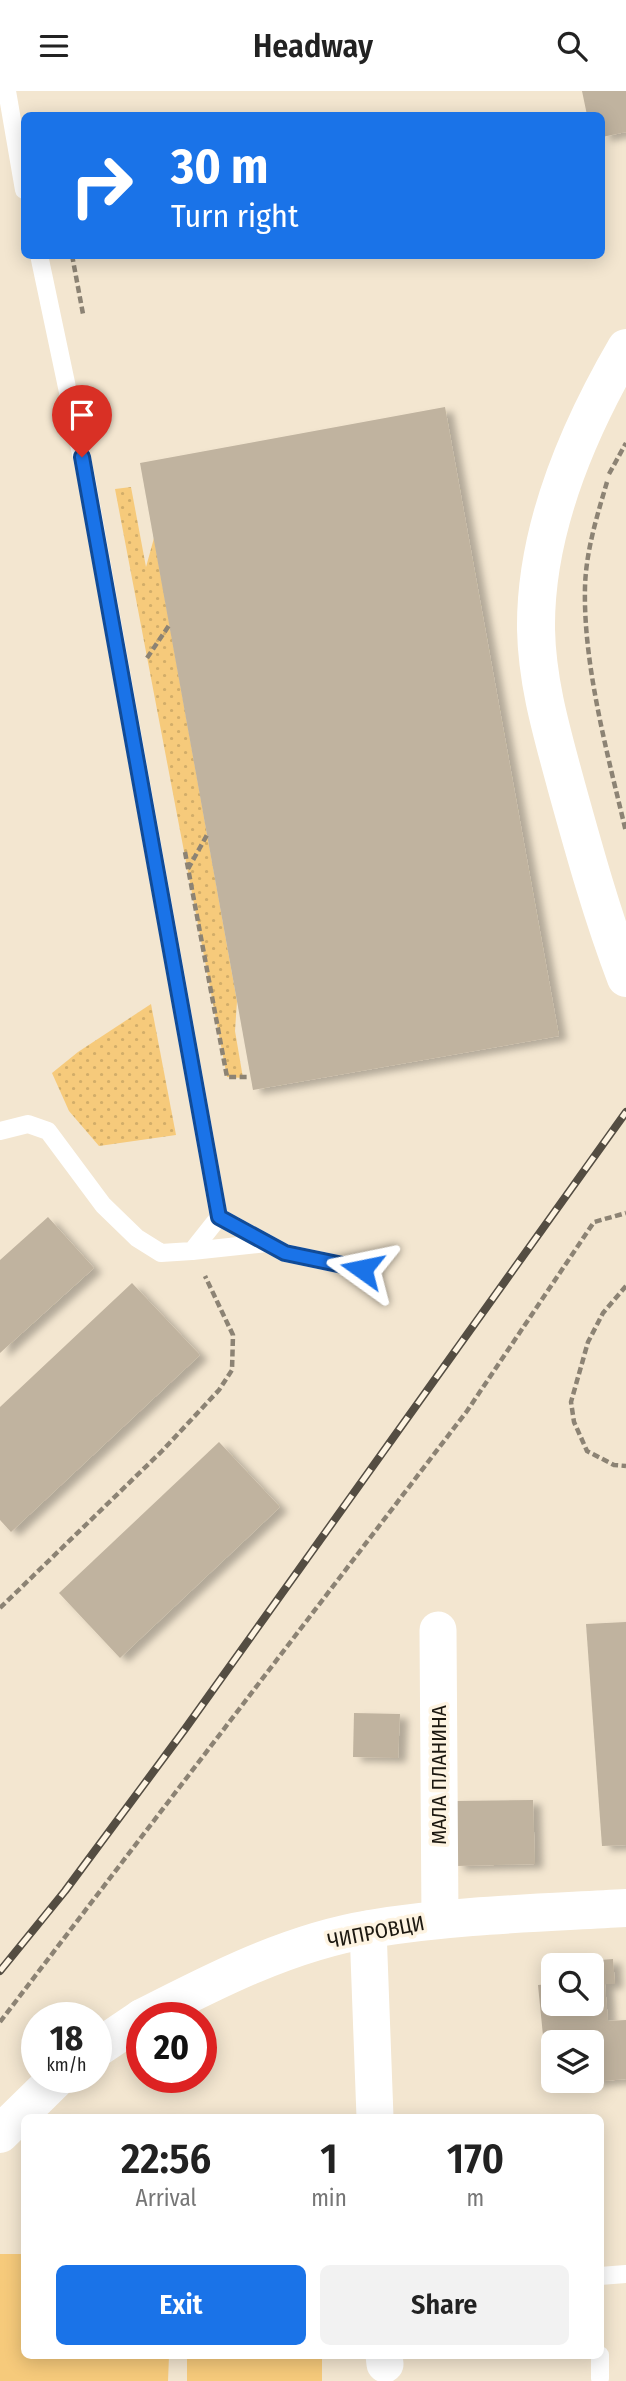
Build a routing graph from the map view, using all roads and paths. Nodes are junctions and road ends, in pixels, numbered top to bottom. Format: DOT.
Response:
graph roads {
  1 [pos="7,91"];
  2 [pos="21,173"];
  3 [pos="40,259"];
  4 [pos="626,348"];
  5 [pos="626,443"];
  6 [pos="170,624"];
  7 [pos="147,658"];
  8 [pos="626,832"];
  9 [pos="207,835"];
  10 [pos="188,870"];
  11 [pos="626,978"];
  12 [pos="0,1131"];
  13 [pos="626,1213"];
  14 [pos="219,1217"];
  15 [pos="267,1243"];
  16 [pos="192,1251"];
  17 [pos="362,1269"];
  18 [pos="626,1286"];
  19 [pos="626,1466"];
  20 [pos="0,1608"];
  21 [pos="438,1630"];
  22 [pos="626,1909"];
  23 [pos="440,1920"];
  24 [pos="368,1929"];
  25 [pos="173,2002"];
  26 [pos="0,2022"];
  27 [pos="42,2093"];
  28 [pos="375,2114"];
  29 [pos="0,2134"];
  30 [pos="626,2274"];
  31 [pos="604,2276"];
  32 [pos="600,2359"];
  33 [pos="600,2378"];
  1 -- 2 [label="lane"];
  3 -- 14 [label="lane"];
  4 -- 11 [label="main road"];
  5 -- 8 [label="path"];
  6 -- 7 [label="path"];
  9 -- 10 [label="path"];
  12 -- 16 [label="lane"];
  13 -- 26 [label="path"];
  14 -- 15 [label="lane"];
  14 -- 16 [label="lane"];
  15 -- 16 [label="lane"];
  15 -- 17 [label="lane"];
  16 -- 20 [label="path"];
  18 -- 19 [label="path"];
  21 -- 23 [label="street, МАЛА ПЛАНИНА"];
  22 -- 23 [label="main road, ЧИПРОВЦИ"];
  23 -- 24 [label="main road, ЧИПРОВЦИ"];
  24 -- 25 [label="main road, ЧИПРОВЦИ"];
  24 -- 28 [label="street"];
  27 -- 29 [label="main road"];
  30 -- 31 [label="lane"];
  32 -- 33 [label="lane"];
}
